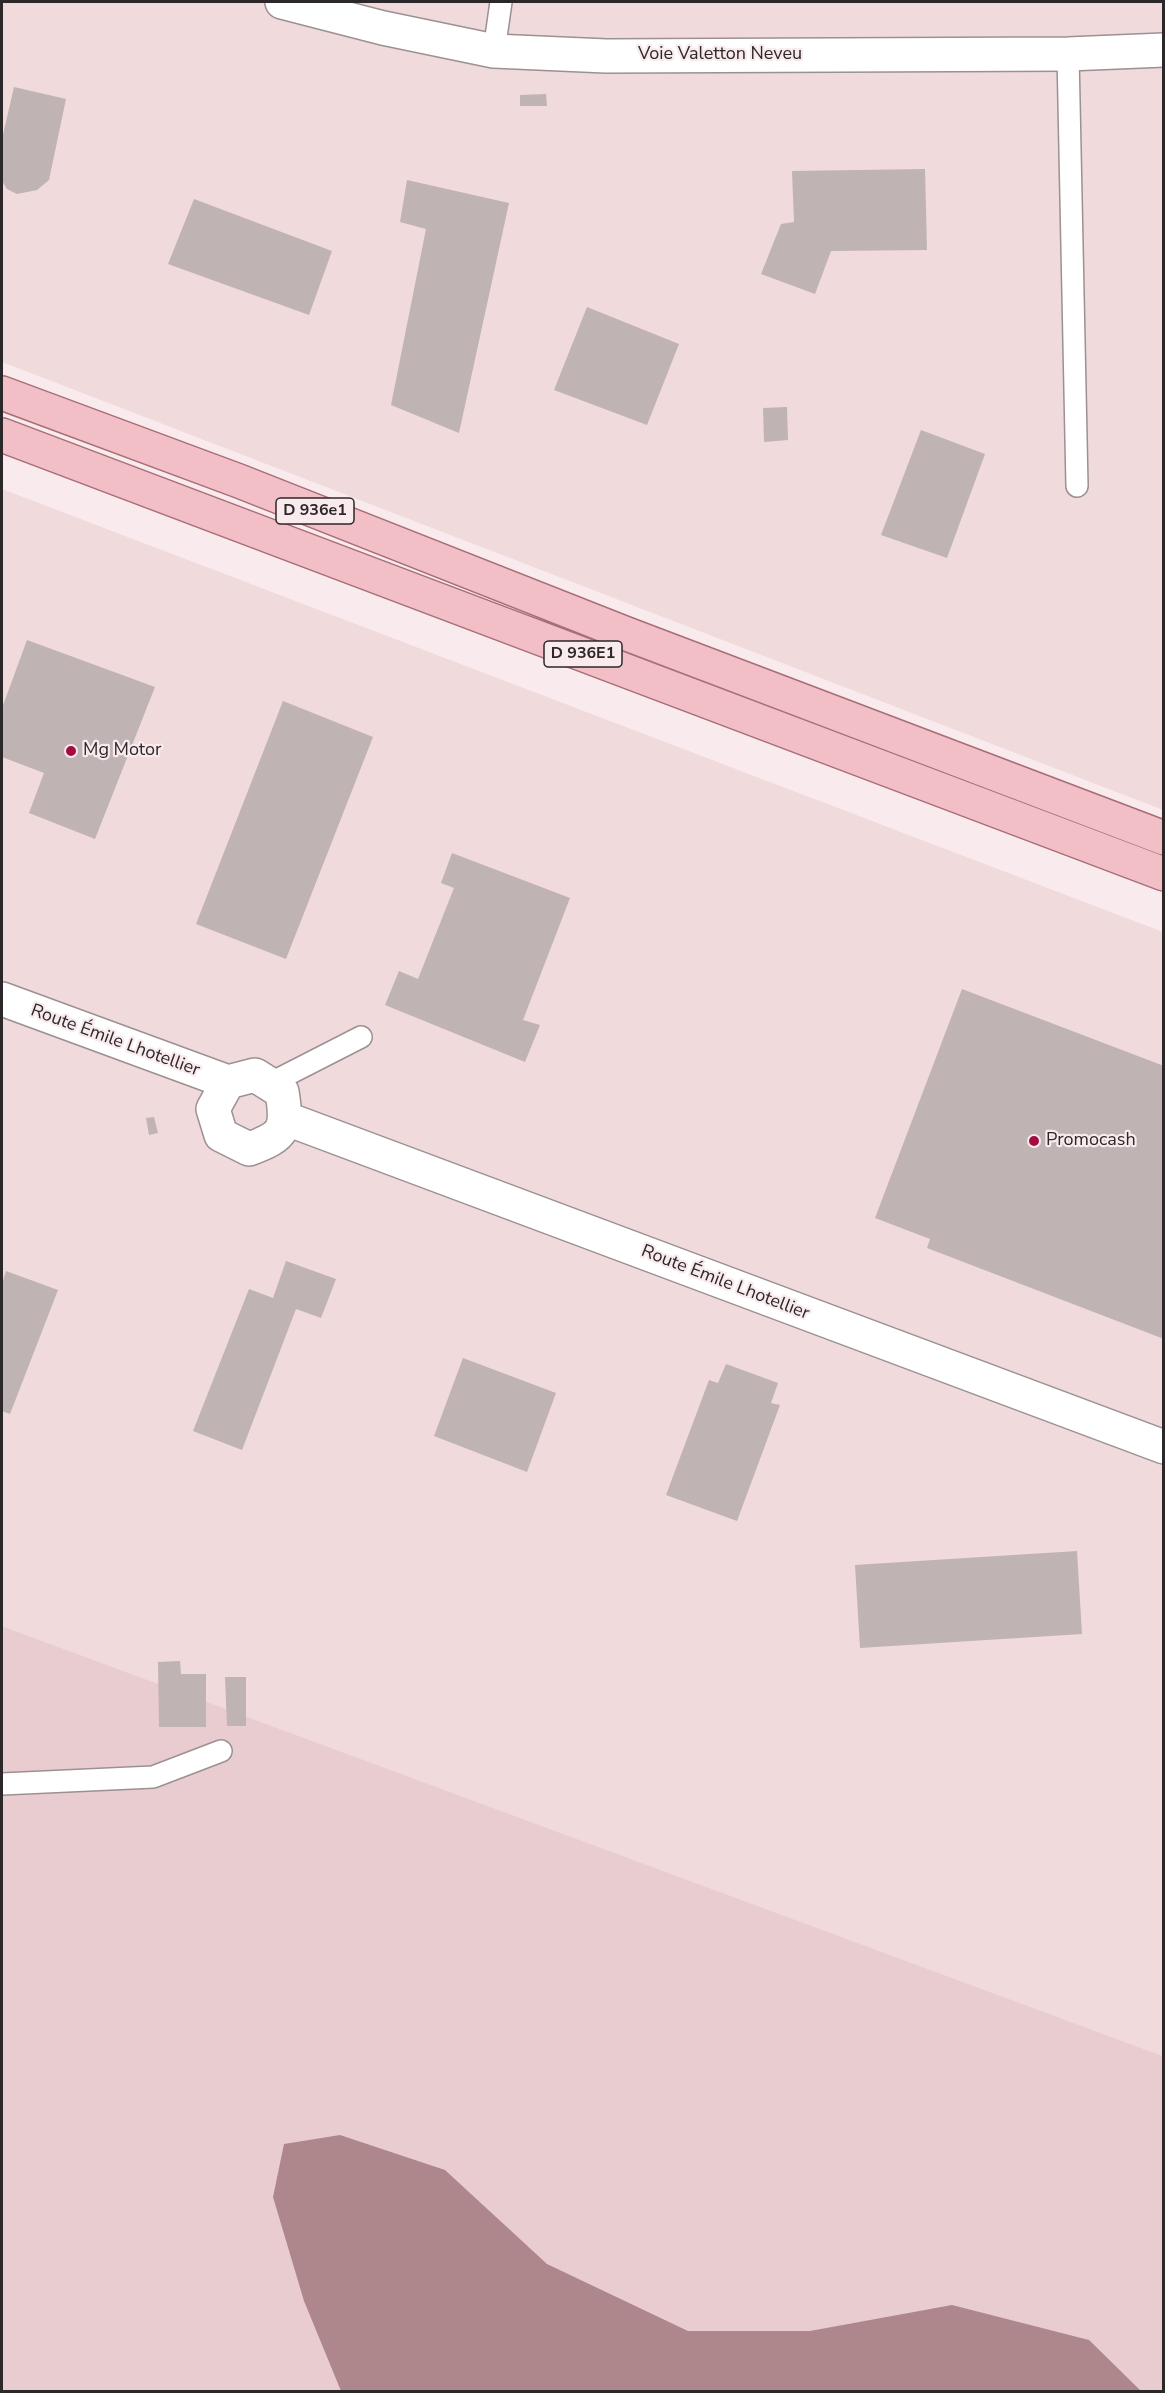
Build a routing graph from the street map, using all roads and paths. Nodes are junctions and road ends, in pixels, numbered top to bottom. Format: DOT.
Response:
graph roads {
  1 [pos="282,2"];
  2 [pos="501,2"];
  3 [pos="1164,50"];
  4 [pos="494,51"];
  5 [pos="1068,54"];
  6 [pos="2,393"];
  7 [pos="2,435"];
  8 [pos="1077,486"];
  9 [pos="627,634"];
  10 [pos="1164,838"];
  11 [pos="1164,874"];
  12 [pos="2,999"];
  13 [pos="361,1037"];
  14 [pos="228,1082"];
  15 [pos="269,1084"];
  16 [pos="287,1119"];
  17 [pos="1164,1447"];
  18 [pos="221,1751"];
  19 [pos="2,1784"];
  1 -- 4 [label="street, Voie Valetton Neveu"];
  2 -- 4 [label="lane"];
  3 -- 5 [label="street, Voie Valetton Neveu"];
  4 -- 5 [label="street, Voie Valetton Neveu"];
  5 -- 8 [label="lane"];
  6 -- 9 [label="main road, D 936e1"];
  7 -- 11 [label="main road, D 936E1"];
  9 -- 10 [label="main road, D 936E1"];
  12 -- 14 [label="street, Route Émile Lhotellier"];
  13 -- 15 [label="lane"];
  14 -- 15 [label="street"];
  14 -- 16 [label="street"];
  15 -- 16 [label="street"];
  16 -- 17 [label="street, Route Émile Lhotellier"];
  18 -- 19 [label="lane"];
}
